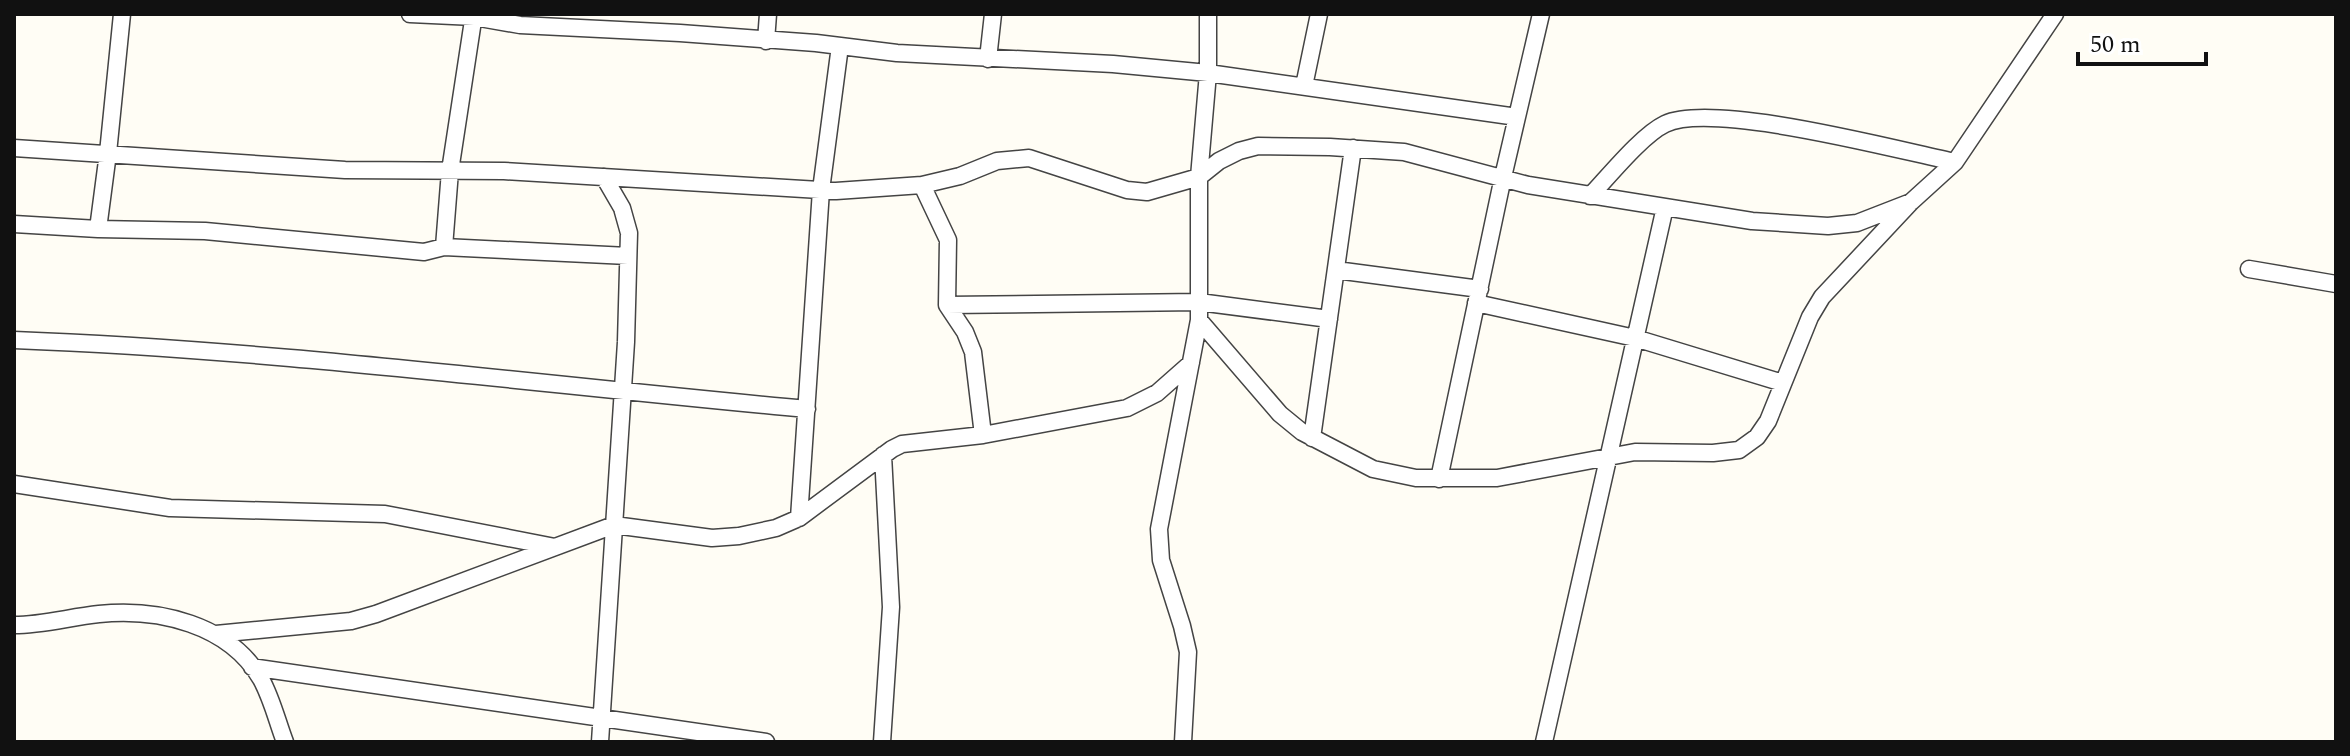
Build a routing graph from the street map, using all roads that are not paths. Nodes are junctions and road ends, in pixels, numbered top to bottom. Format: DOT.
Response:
graph roads {
  1 [pos="122,14"];
  2 [pos="410,14"];
  3 [pos="768,14"];
  4 [pos="993,14"];
  5 [pos="1208,14"];
  6 [pos="1319,14"];
  7 [pos="1541,14"];
  8 [pos="2055,14"];
  9 [pos="474,16"];
  10 [pos="766,41"];
  11 [pos="840,46"];
  12 [pos="988,59"];
  13 [pos="1208,73"];
  14 [pos="1304,86"];
  15 [pos="1517,117"];
  16 [pos="14,148"];
  17 [pos="1353,148"];
  18 [pos="108,153"];
  19 [pos="1955,162"];
  20 [pos="450,171"];
  21 [pos="604,177"];
  22 [pos="1199,177"];
  23 [pos="1503,177"];
  24 [pos="922,185"];
  25 [pos="821,190"];
  26 [pos="1590,196"];
  27 [pos="1911,202"];
  28 [pos="1665,207"];
  29 [pos="14,224"];
  30 [pos="98,229"];
  31 [pos="444,247"];
  32 [pos="628,256"];
  33 [pos="2249,269"];
  34 [pos="1336,270"];
  35 [pos="2336,284"];
  36 [pos="1478,296"];
  37 [pos="1199,302"];
  38 [pos="947,305"];
  39 [pos="1329,319"];
  40 [pos="1199,320"];
  41 [pos="1635,338"];
  42 [pos="14,340"];
  43 [pos="1191,363"];
  44 [pos="1783,383"];
  45 [pos="623,392"];
  46 [pos="807,409"];
  47 [pos="983,435"];
  48 [pos="1312,438"];
  49 [pos="883,455"];
  50 [pos="1607,456"];
  51 [pos="1439,479"];
  52 [pos="14,484"];
  53 [pos="799,518"];
  54 [pos="614,525"];
  55 [pos="556,547"];
  56 [pos="14,625"];
  57 [pos="216,634"];
  58 [pos="252,667"];
  59 [pos="602,716"];
  60 [pos="285,742"];
  61 [pos="600,742"];
  62 [pos="766,742"];
  63 [pos="882,742"];
  64 [pos="1183,742"];
  65 [pos="1544,742"];
  1 -- 18 [label="street"];
  2 -- 9 [label="street"];
  3 -- 10 [label="street"];
  4 -- 12 [label="street"];
  5 -- 13 [label="street"];
  6 -- 14 [label="street"];
  7 -- 15 [label="street"];
  8 -- 19 [label="street"];
  9 -- 10 [label="street"];
  9 -- 20 [label="street"];
  10 -- 11 [label="street"];
  11 -- 12 [label="street"];
  11 -- 25 [label="street"];
  12 -- 13 [label="street"];
  13 -- 14 [label="street"];
  13 -- 22 [label="street"];
  14 -- 15 [label="street"];
  15 -- 23 [label="street"];
  16 -- 18 [label="street"];
  17 -- 22 [label="street"];
  17 -- 23 [label="street"];
  17 -- 34 [label="street"];
  18 -- 20 [label="street"];
  18 -- 30 [label="street"];
  19 -- 26 [label="street"];
  19 -- 27 [label="street"];
  20 -- 21 [label="street"];
  20 -- 31 [label="street"];
  21 -- 25 [label="street"];
  21 -- 32 [label="street"];
  22 -- 24 [label="street"];
  22 -- 37 [label="street"];
  23 -- 26 [label="street"];
  23 -- 36 [label="street"];
  24 -- 25 [label="street"];
  24 -- 38 [label="street"];
  25 -- 46 [label="street"];
  26 -- 28 [label="street"];
  27 -- 28 [label="street"];
  27 -- 44 [label="street"];
  28 -- 41 [label="street"];
  29 -- 30 [label="street"];
  30 -- 31 [label="street"];
  31 -- 32 [label="street"];
  32 -- 45 [label="street"];
  33 -- 35 [label="street"];
  34 -- 36 [label="street"];
  34 -- 39 [label="street"];
  36 -- 41 [label="street"];
  36 -- 51 [label="street"];
  37 -- 38 [label="street"];
  37 -- 39 [label="street"];
  37 -- 40 [label="street"];
  38 -- 47 [label="street"];
  39 -- 48 [label="street"];
  40 -- 43 [label="street"];
  40 -- 48 [label="street"];
  41 -- 44 [label="street"];
  41 -- 50 [label="street"];
  42 -- 45 [label="street"];
  43 -- 47 [label="street"];
  43 -- 64 [label="street"];
  44 -- 50 [label="street"];
  45 -- 46 [label="street"];
  45 -- 54 [label="street"];
  46 -- 53 [label="street"];
  47 -- 49 [label="street"];
  48 -- 51 [label="street"];
  49 -- 53 [label="street"];
  49 -- 63 [label="street"];
  50 -- 51 [label="street"];
  50 -- 65 [label="street"];
  52 -- 55 [label="street"];
  53 -- 54 [label="street"];
  54 -- 55 [label="street"];
  54 -- 59 [label="street"];
  55 -- 57 [label="street"];
  56 -- 57 [label="street"];
  57 -- 58 [label="street"];
  58 -- 59 [label="street"];
  58 -- 60 [label="street"];
  59 -- 61 [label="street"];
  59 -- 62 [label="street"];
}
